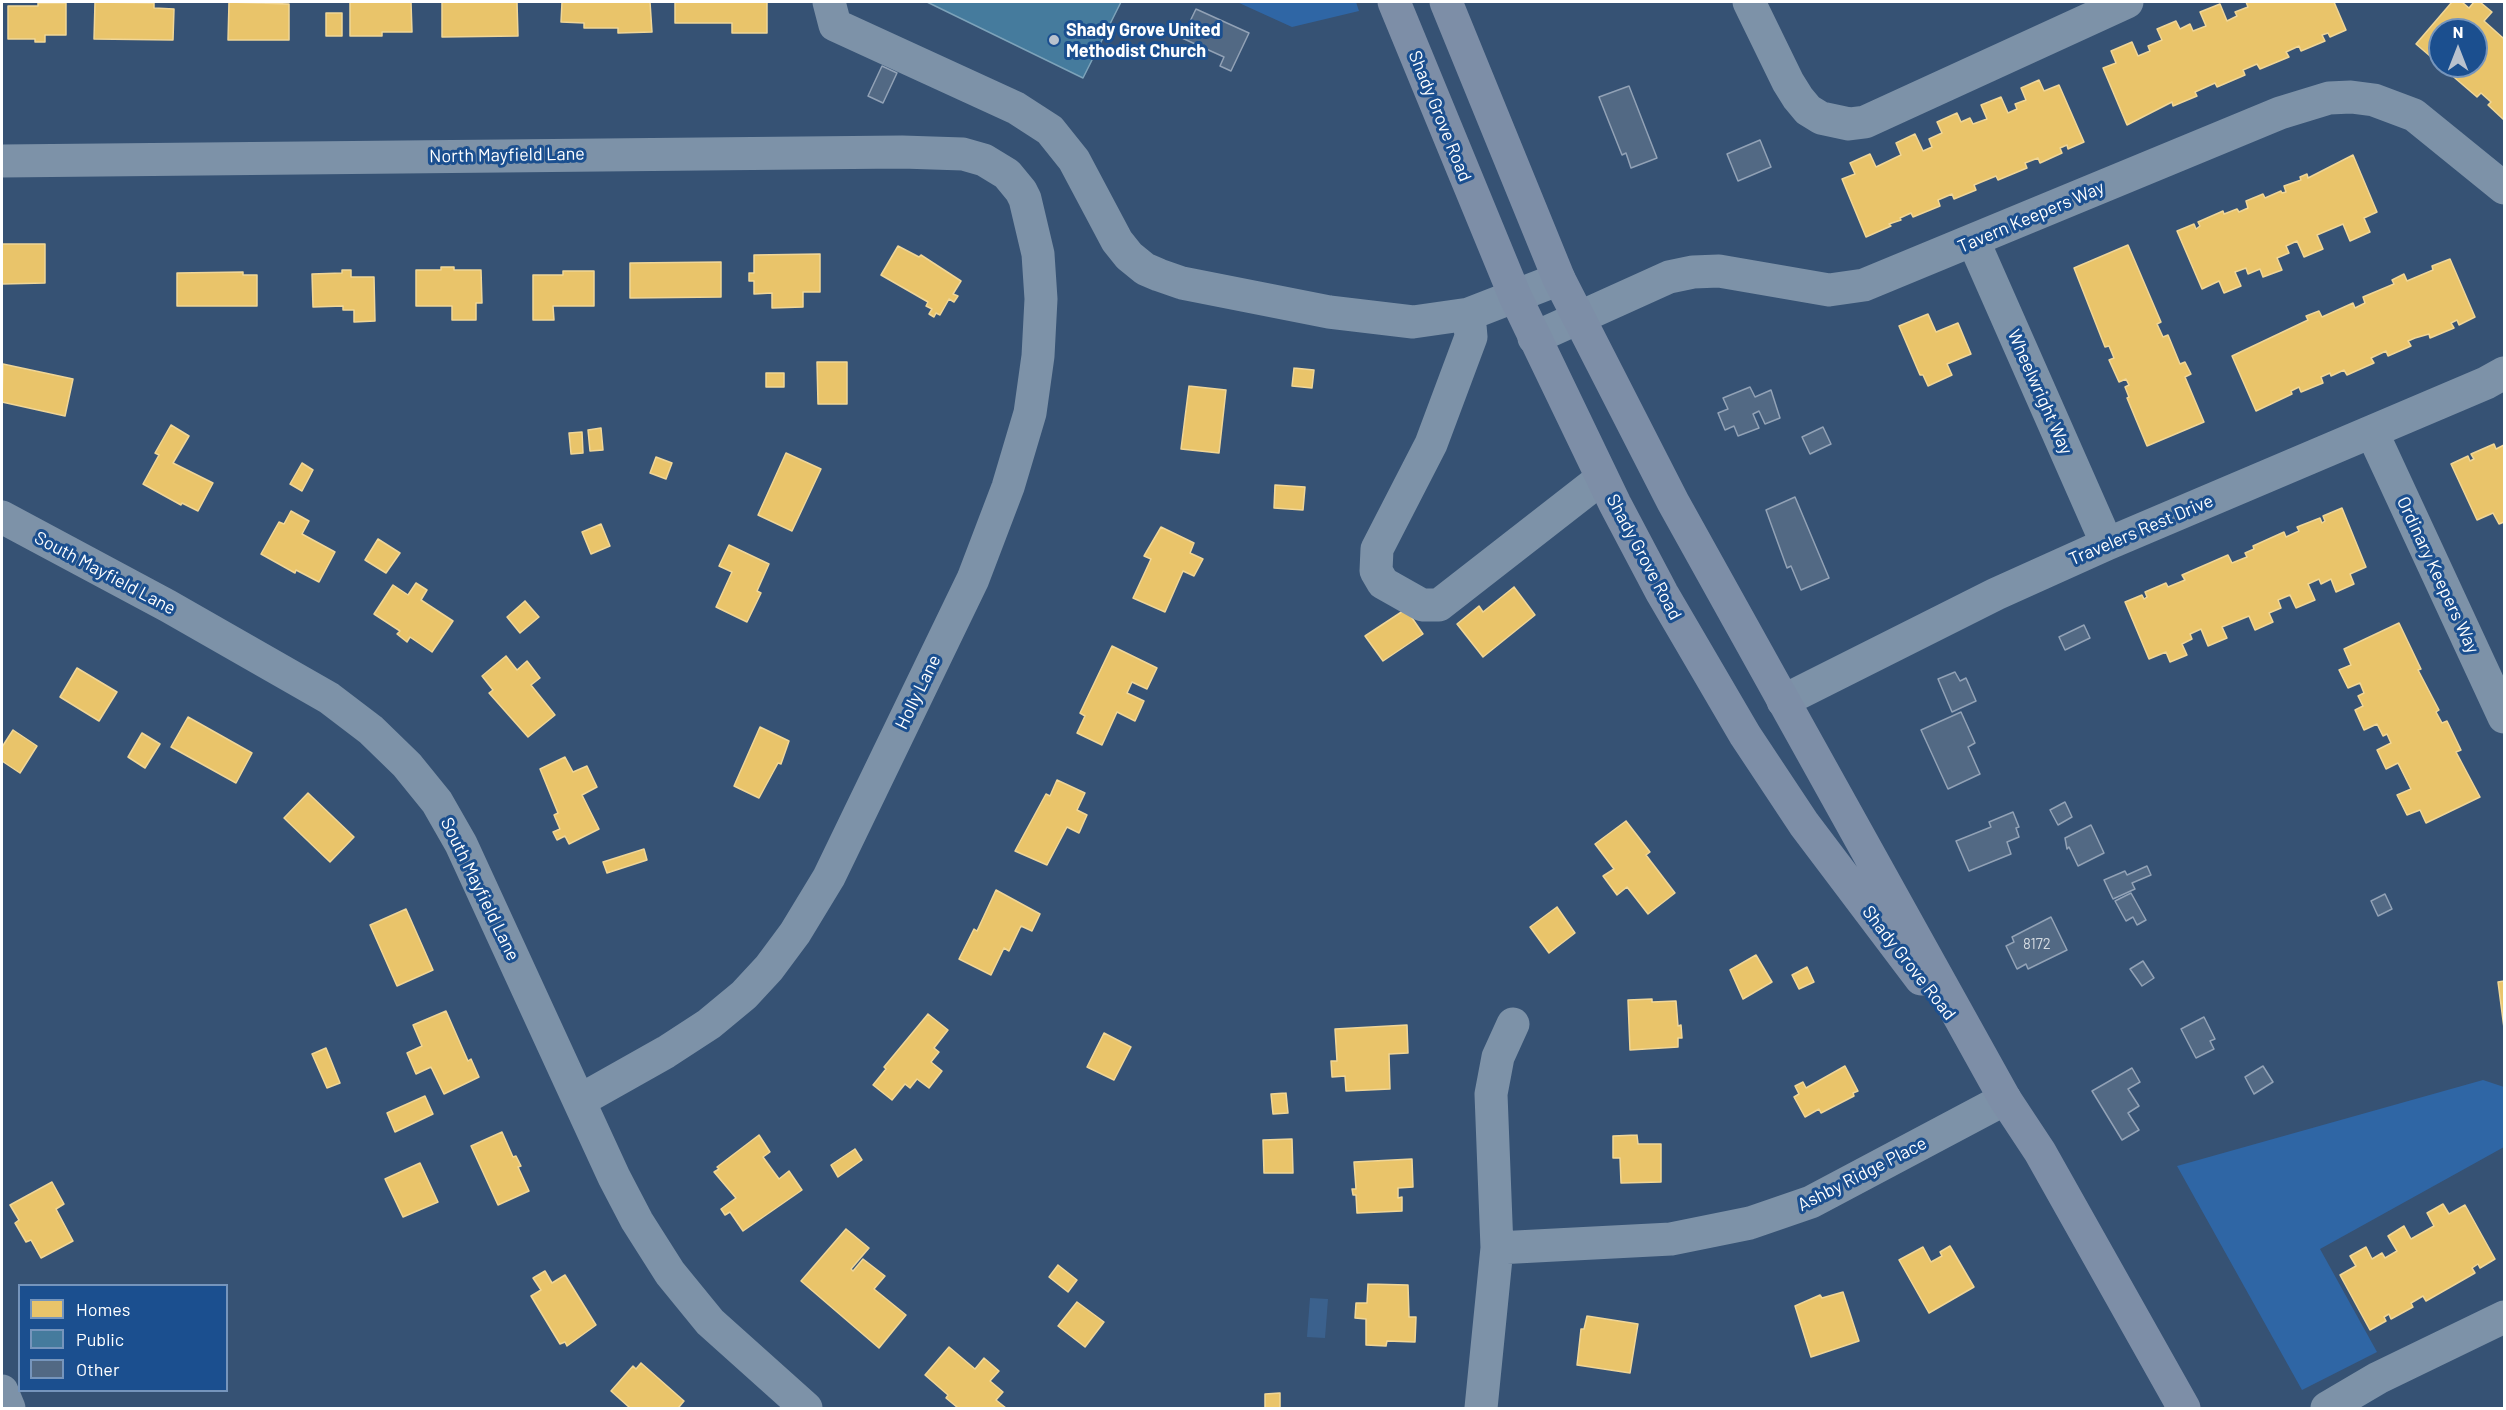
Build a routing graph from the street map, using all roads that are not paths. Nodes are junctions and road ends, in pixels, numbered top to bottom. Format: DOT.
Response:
graph roads {
  1 [pos="830,2"];
  2 [pos="1394,2"];
  3 [pos="1446,2"];
  4 [pos="1749,2"];
  5 [pos="2127,2"];
  6 [pos="2,161"];
  7 [pos="1007,174"];
  8 [pos="2505,188"];
  9 [pos="1973,240"];
  10 [pos="1559,279"];
  11 [pos="1515,296"];
  12 [pos="1469,314"];
  13 [pos="1578,318"];
  14 [pos="1534,338"];
  15 [pos="2505,373"];
  16 [pos="2372,432"];
  17 [pos="1602,478"];
  18 [pos="2,517"];
  19 [pos="2107,544"];
  20 [pos="1783,701"];
  21 [pos="2505,717"];
  22 [pos="1513,1024"];
  23 [pos="1985,1061"];
  24 [pos="2005,1099"];
  25 [pos="579,1101"];
  26 [pos="1497,1248"];
  27 [pos="2505,1317"];
  28 [pos="2,1391"];
  29 [pos="9,1408"];
  30 [pos="806,1408"];
  31 [pos="1481,1408"];
  32 [pos="2184,1408"];
  33 [pos="2327,1408"];
  1 -- 12 [label="street"];
  2 -- 11 [label="main road, Shady Grove Road"];
  3 -- 10 [label="main road, Shady Grove Road"];
  4 -- 5 [label="street"];
  6 -- 7 [label="street, North Mayfield Lane"];
  7 -- 25 [label="street, Holly Lane"];
  8 -- 9 [label="street, Tavern Keepers Way"];
  9 -- 13 [label="street, Tavern Keepers Way"];
  9 -- 19 [label="street, Wheelwright Way"];
  10 -- 11 [label="street"];
  10 -- 13 [label="main road, Shady Grove Road"];
  11 -- 12 [label="street"];
  11 -- 14 [label="main road, Shady Grove Road"];
  12 -- 17 [label="street"];
  13 -- 14 [label="street, Tavern Keepers Way"];
  13 -- 20 [label="main road, Shady Grove Road"];
  14 -- 17 [label="main road, Shady Grove Road"];
  15 -- 16 [label="street, Travelers Rest Drive"];
  16 -- 19 [label="street, Travelers Rest Drive"];
  16 -- 21 [label="street, Ordinary Keepers Way"];
  17 -- 23 [label="main road, Shady Grove Road"];
  18 -- 25 [label="street, South Mayfield Lane"];
  19 -- 20 [label="street, Travelers Rest Drive"];
  20 -- 23 [label="main road, Shady Grove Road"];
  22 -- 26 [label="street"];
  23 -- 24 [label="main road, Shady Grove Road"];
  24 -- 26 [label="street, Ashby Ridge Place"];
  24 -- 32 [label="main road, Shady Grove Road"];
  25 -- 30 [label="street, South Mayfield Lane"];
  26 -- 31 [label="street"];
  27 -- 33 [label="street"];
  28 -- 29 [label="street"];
}
